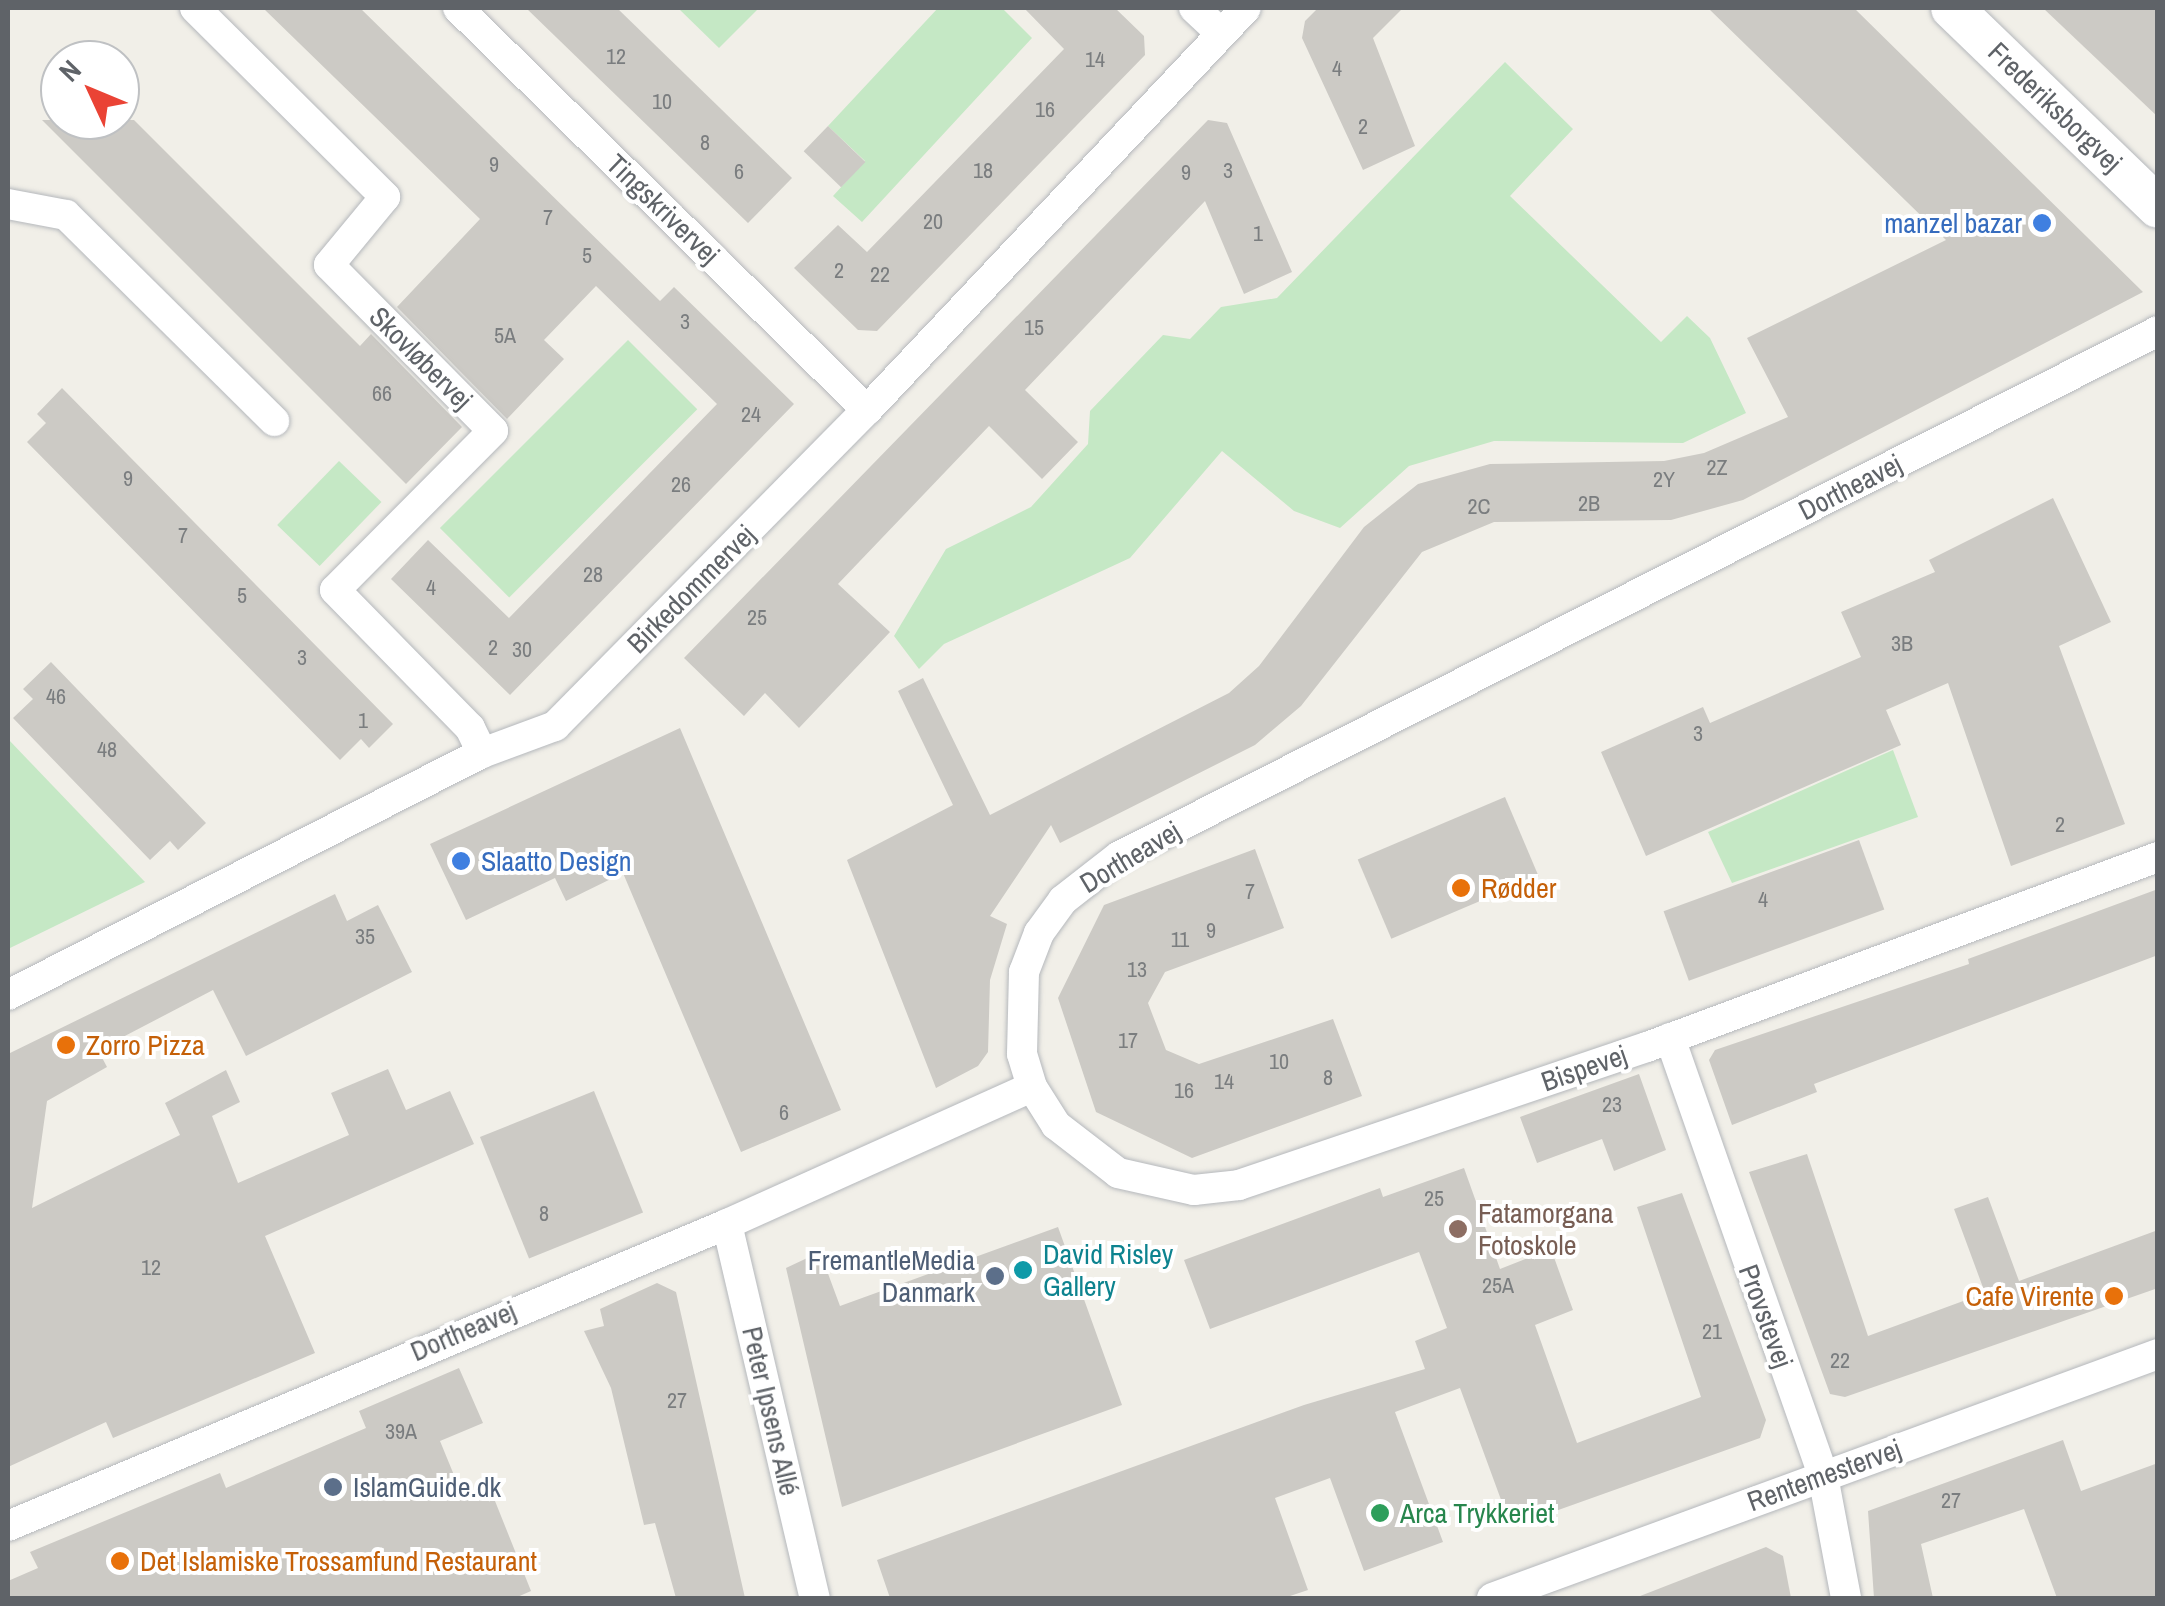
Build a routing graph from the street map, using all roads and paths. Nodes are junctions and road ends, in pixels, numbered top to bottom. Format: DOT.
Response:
graph roads {
  1 [pos="195,8"];
  2 [pos="458,8"];
  3 [pos="1194,8"];
  4 [pos="1246,8"];
  5 [pos="1952,8"];
  6 [pos="1222,33"];
  7 [pos="8,204"];
  8 [pos="2158,207"];
  9 [pos="2158,331"];
  10 [pos="868,410"];
  11 [pos="274,420"];
  12 [pos="482,752"];
  13 [pos="2158,856"];
  14 [pos="8,995"];
  15 [pos="1670,1038"];
  16 [pos="1032,1087"];
  17 [pos="728,1224"];
  18 [pos="2158,1354"];
  19 [pos="1823,1476"];
  20 [pos="8,1526"];
  21 [pos="816,1598"];
  22 [pos="1492,1598"];
  23 [pos="1846,1598"];
  1 -- 12 [label="street, Skovløbervej"];
  2 -- 10 [label="street, Tingskrivervej"];
  3 -- 6 [label="street"];
  4 -- 6 [label="street, Birkedommervej"];
  5 -- 8 [label="street, Frederiksborgvej"];
  6 -- 10 [label="street, Birkedommervej"];
  7 -- 11 [label="street"];
  9 -- 16 [label="street, Dortheavej"];
  10 -- 12 [label="street, Birkedommervej"];
  12 -- 14 [label="street, Birkedommervej"];
  13 -- 15 [label="street, Bispevej"];
  15 -- 16 [label="street, Bispevej"];
  15 -- 19 [label="street, Provstevej"];
  16 -- 17 [label="street, Dortheavej"];
  17 -- 20 [label="street, Dortheavej"];
  17 -- 21 [label="street, Peter Ipsens Allé"];
  18 -- 19 [label="street, Rentemestervej"];
  19 -- 22 [label="street, Rentemestervej"];
  19 -- 23 [label="street, Provstevej"];
}
